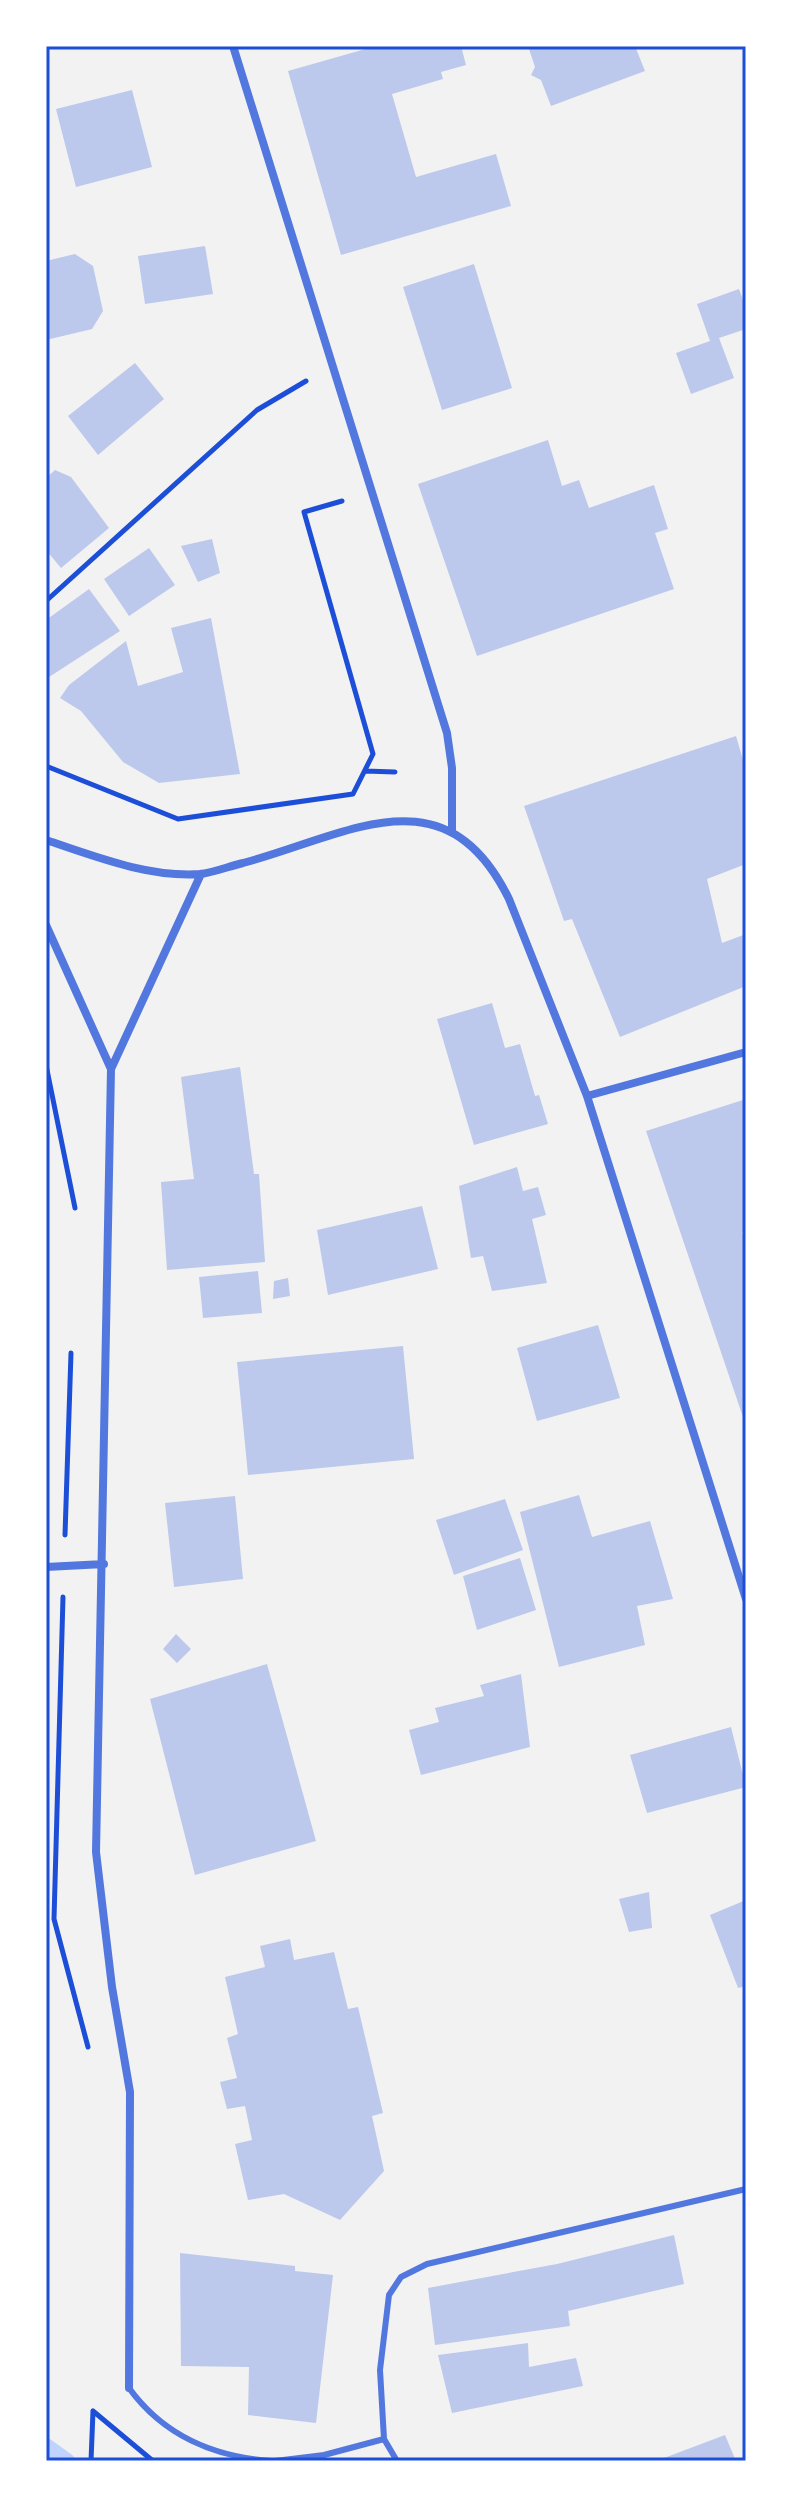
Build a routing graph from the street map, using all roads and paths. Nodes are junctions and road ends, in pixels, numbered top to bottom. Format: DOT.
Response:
graph roads {
  1 [pos="233,46"];
  2 [pos="301,366"];
  3 [pos="306,381"];
  4 [pos="311,396"];
  5 [pos="338,485"];
  6 [pos="46,601"];
  7 [pos="46,766"];
  8 [pos="365,771"];
  9 [pos="395,772"];
  10 [pos="452,832"];
  11 [pos="46,840"];
  12 [pos="201,874"];
  13 [pos="46,925"];
  14 [pos="746,1052"];
  15 [pos="111,1069"];
  16 [pos="587,1096"];
  17 [pos="104,1564"];
  18 [pos="46,1567"];
  19 [pos="746,1599"];
  20 [pos="746,2189"];
  21 [pos="129,2388"];
  22 [pos="384,2439"];
  23 [pos="91,2461"];
  24 [pos="153,2461"];
  25 [pos="273,2461"];
  26 [pos="397,2461"];
  1 -- 10 [label="street"];
  2 -- 3 [label="path"];
  3 -- 4 [label="path"];
  3 -- 6 [label="path"];
  5 -- 8 [label="path"];
  7 -- 8 [label="path"];
  8 -- 9 [label="path"];
  10 -- 12 [label="street"];
  10 -- 16 [label="street"];
  11 -- 12 [label="street"];
  12 -- 15 [label="street"];
  13 -- 15 [label="street"];
  14 -- 16 [label="street"];
  15 -- 17 [label="street"];
  16 -- 19 [label="street"];
  17 -- 18 [label="street"];
  17 -- 21 [label="street"];
  20 -- 22 [label="lane"];
  21 -- 25 [label="lane"];
  22 -- 25 [label="lane"];
  22 -- 26 [label="lane"];
  23 -- 24 [label="path"];
}
